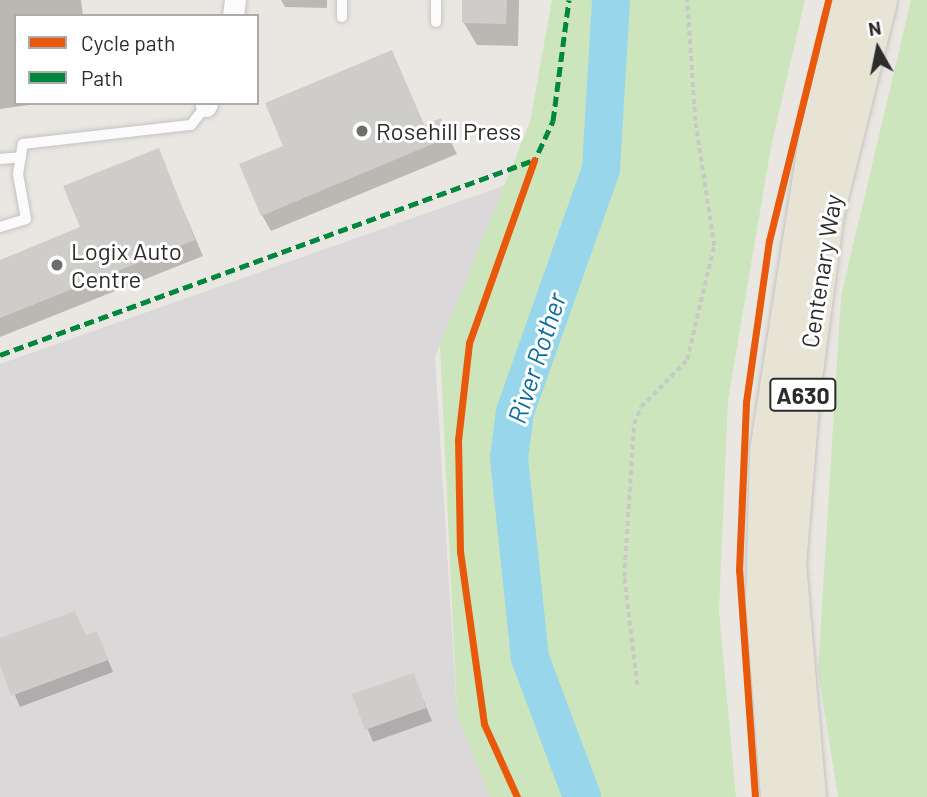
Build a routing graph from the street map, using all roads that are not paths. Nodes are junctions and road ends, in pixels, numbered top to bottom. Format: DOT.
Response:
graph roads {
  1 [pos="342,0"];
  2 [pos="436,0"];
  3 [pos="849,0"];
  4 [pos="880,0"];
  5 [pos="342,17"];
  6 [pos="436,22"];
  7 [pos="205,105"];
  8 [pos="21,156"];
  9 [pos="0,159"];
  10 [pos="0,227"];
  11 [pos="777,797"];
  12 [pos="809,797"];
  1 -- 5 [label="lane"];
  2 -- 6 [label="lane"];
  3 -- 11 [label="main road, Centenary Way / A630"];
  4 -- 12 [label="main road, Centenary Way / A630"];
  7 -- 8 [label="lane"];
  8 -- 9 [label="lane"];
  8 -- 10 [label="lane"];
}
